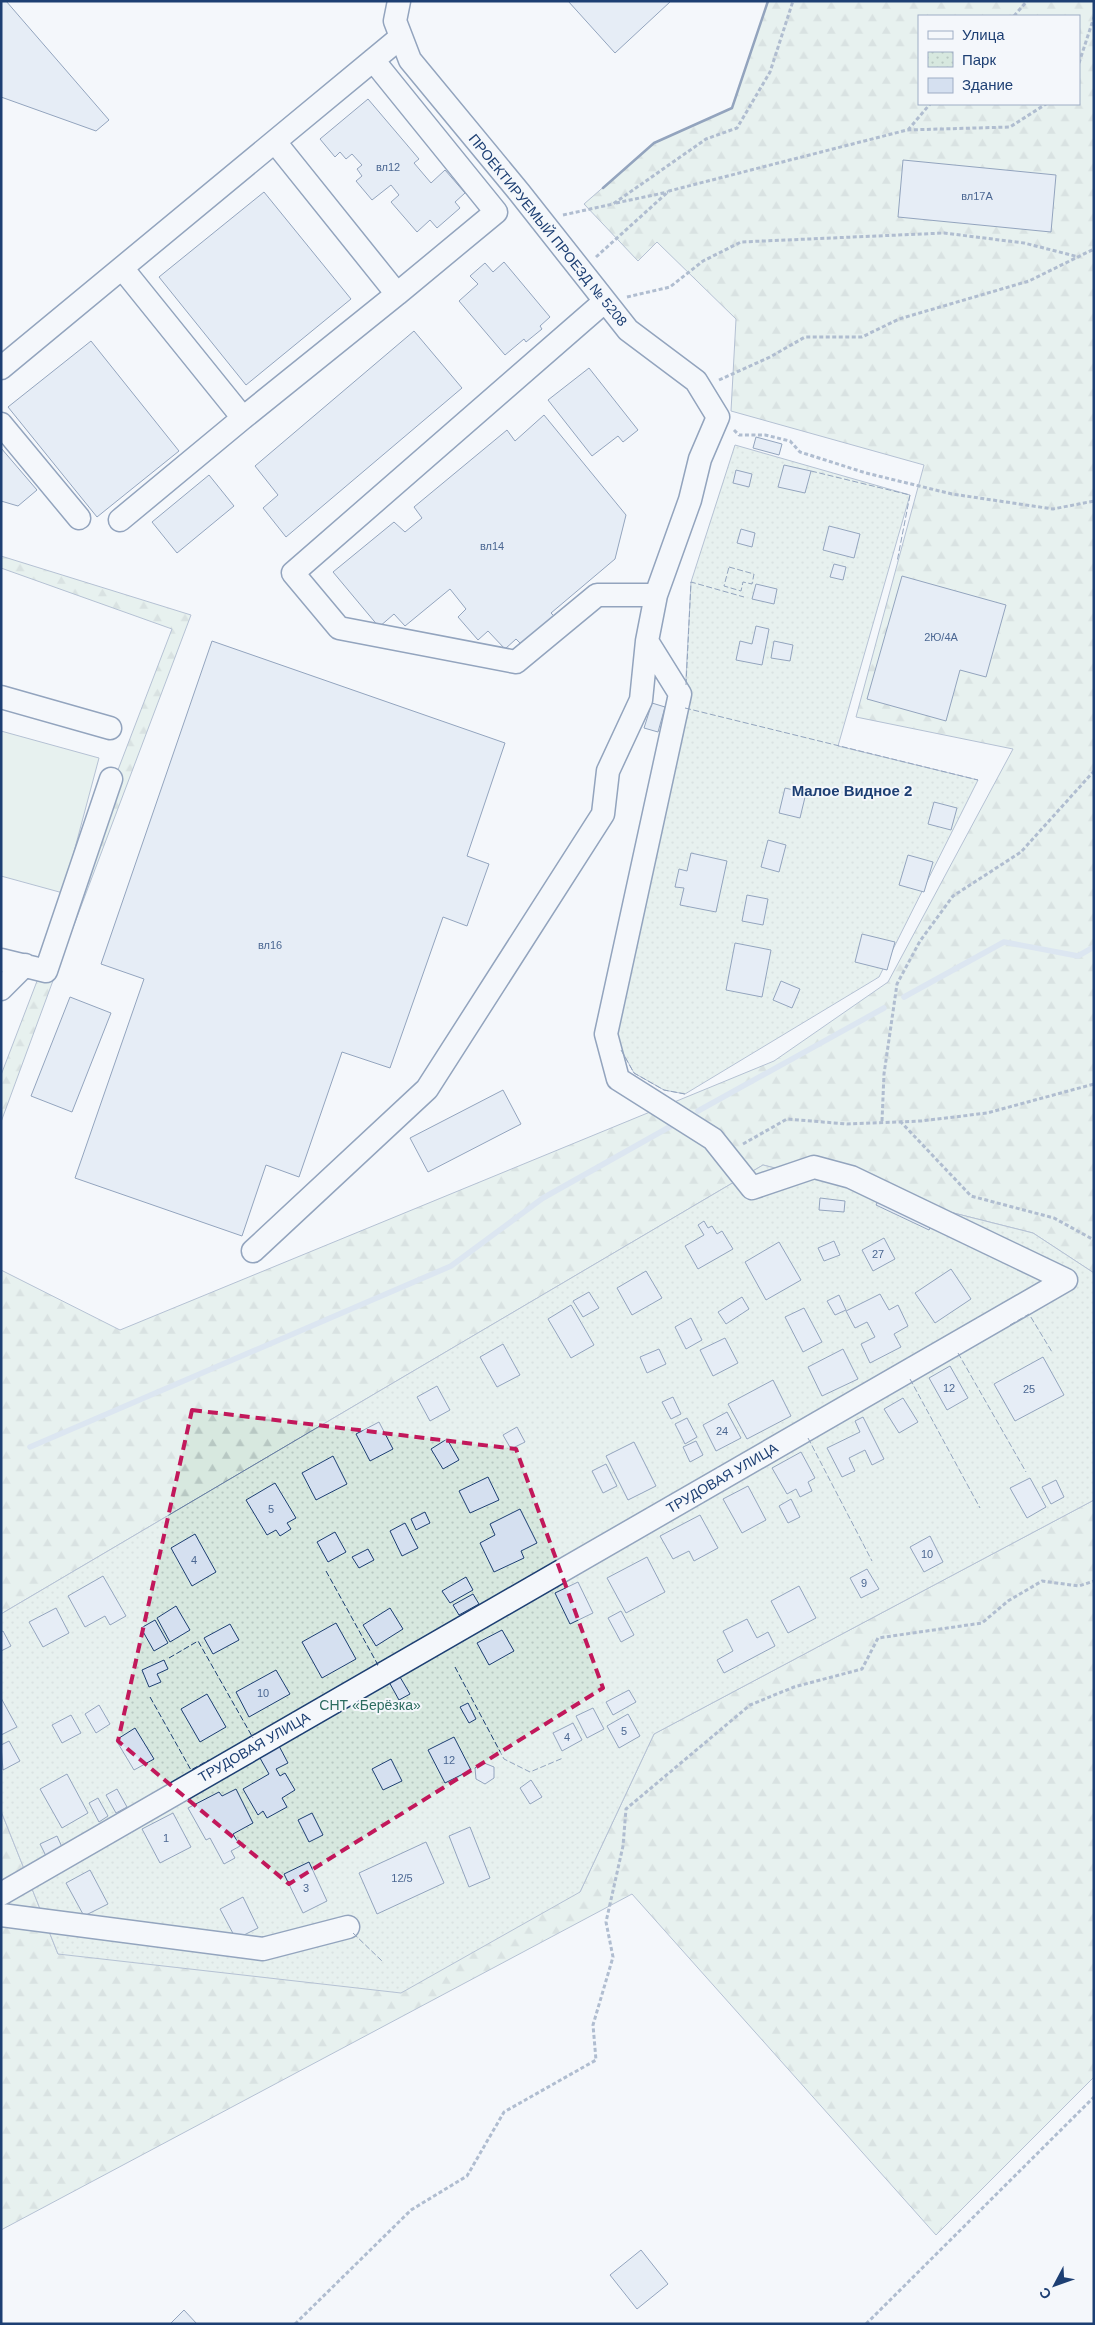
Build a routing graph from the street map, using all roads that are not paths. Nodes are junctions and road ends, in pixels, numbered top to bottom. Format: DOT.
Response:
graph roads {
  1 [pos="399,1"];
  2 [pos="401,37"];
  3 [pos="373,60"];
  4 [pos="275,142"];
  5 [pos="122,268"];
  6 [pos="397,294"];
  7 [pos="604,302"];
  8 [pos="1,368"];
  9 [pos="243,418"];
  10 [pos="1,424"];
  11 [pos="79,518"];
  12 [pos="120,520"];
  13 [pos="656,595"];
  14 [pos="647,641"];
  15 [pos="1,697"];
  16 [pos="110,728"];
  17 [pos="112,779"];
  18 [pos="1,960"];
  19 [pos="25,965"];
  20 [pos="1,989"];
  21 [pos="253,1251"];
  22 [pos="1,1894"];
  23 [pos="1,1915"];
  24 [pos="348,1927"];
  1 -- 2 [label="street, ПРОЕКТИРУЕМЫЙ ПРОЕЗД № 5208"];
  2 -- 3 [label="street"];
  2 -- 7 [label="street, ПРОЕКТИРУЕМЫЙ ПРОЕЗД № 5208"];
  3 -- 4 [label="street"];
  3 -- 6 [label="street"];
  4 -- 5 [label="street"];
  4 -- 6 [label="street"];
  5 -- 8 [label="street"];
  5 -- 9 [label="street"];
  6 -- 9 [label="street"];
  7 -- 13 [label="street, ПРОЕКТИРУЕМЫЙ ПРОЕЗД № 5208"];
  7 -- 13 [label="street"];
  9 -- 12 [label="street"];
  10 -- 11 [label="street"];
  13 -- 14 [label="street"];
  14 -- 21 [label="street"];
  14 -- 22 [label="street, ТРУДОВАЯ УЛИЦА"];
  15 -- 16 [label="street"];
  17 -- 19 [label="street"];
  18 -- 19 [label="street"];
  19 -- 20 [label="street"];
  23 -- 24 [label="street"];
}
